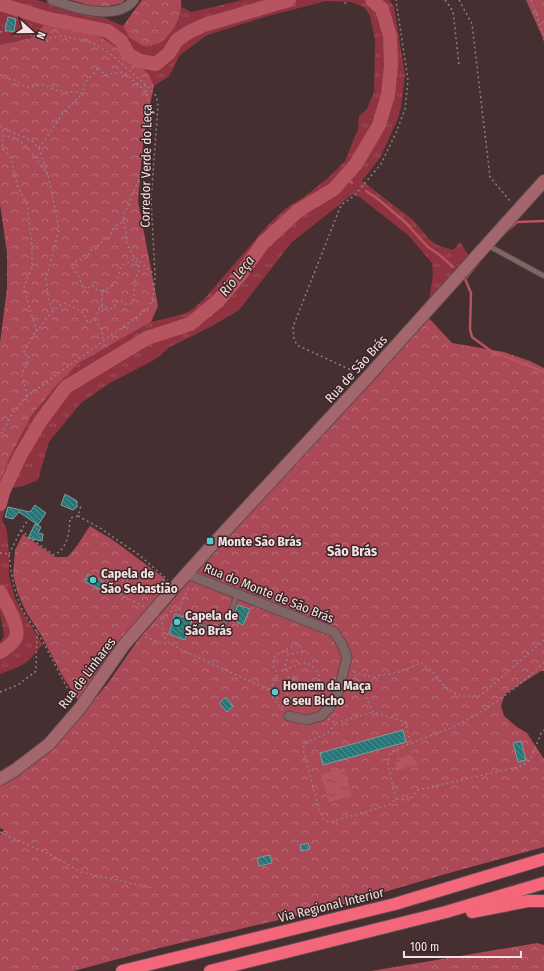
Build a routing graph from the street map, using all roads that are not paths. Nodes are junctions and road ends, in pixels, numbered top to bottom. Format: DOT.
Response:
graph roads {
  1 [pos="52,0"];
  2 [pos="134,0"];
  3 [pos="544,181"];
  4 [pos="487,245"];
  5 [pos="544,276"];
  6 [pos="187,574"];
  7 [pos="237,594"];
  8 [pos="200,625"];
  9 [pos="289,716"];
  10 [pos="0,779"];
  11 [pos="541,861"];
  12 [pos="543,883"];
  13 [pos="544,901"];
  14 [pos="446,912"];
  15 [pos="127,970"];
  16 [pos="210,971"];
  1 -- 2 [label="street"];
  3 -- 4 [label="main road, Rua de São Brás"];
  4 -- 5 [label="lane"];
  4 -- 6 [label="main road, Rua de São Brás"];
  6 -- 7 [label="street, Rua do Monte de São Brás"];
  6 -- 10 [label="main road, Rua de Linhares"];
  7 -- 8 [label="lane"];
  7 -- 9 [label="street, Rua do Monte de São Brás"];
  11 -- 15 [label="highway, Via Regional Interior"];
  12 -- 14 [label="highway"];
  13 -- 14 [label="highway"];
  14 -- 16 [label="highway"];
}
